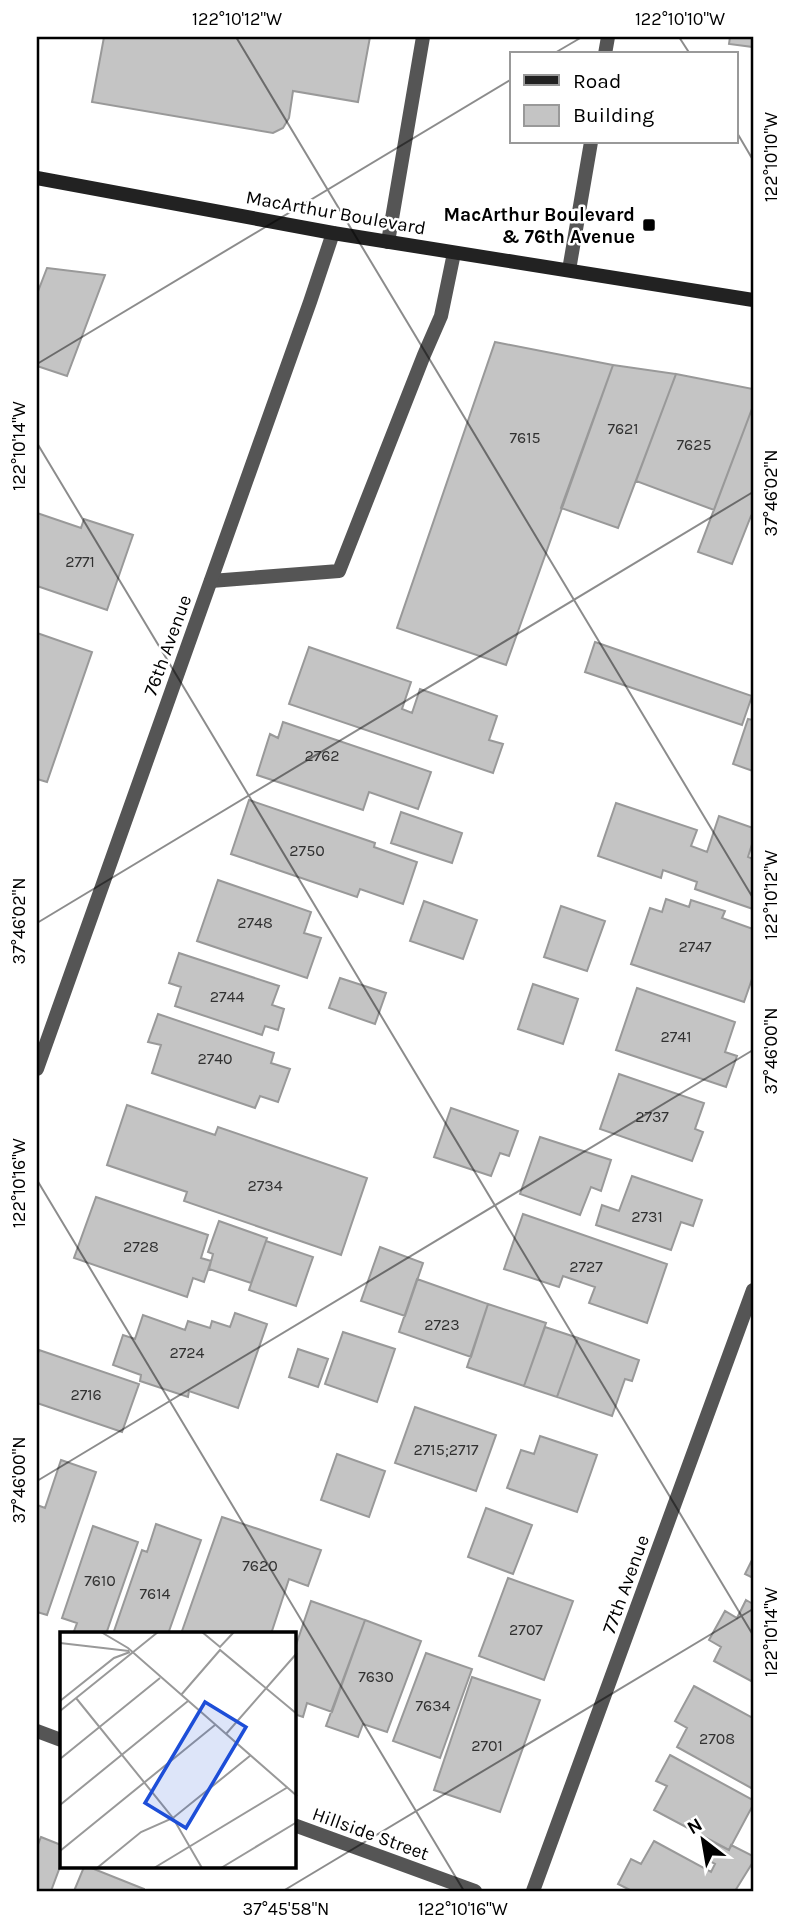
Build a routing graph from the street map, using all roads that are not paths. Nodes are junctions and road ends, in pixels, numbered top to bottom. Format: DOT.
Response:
graph roads {
  1 [pos="423,37"];
  2 [pos="591,144"];
  3 [pos="37,178"];
  4 [pos="333,233"];
  5 [pos="388,242"];
  6 [pos="454,253"];
  7 [pos="569,270"];
  8 [pos="753,300"];
  9 [pos="211,581"];
  10 [pos="37,1069"];
  11 [pos="753,1290"];
  12 [pos="37,1731"];
  13 [pos="60,1740"];
  14 [pos="296,1826"];
  15 [pos="475,1891"];
  16 [pos="533,1891"];
  1 -- 5 [label="street"];
  2 -- 7 [label="street"];
  3 -- 4 [label="main road, MacArthur Boulevard"];
  4 -- 5 [label="main road, MacArthur Boulevard"];
  4 -- 9 [label="street, 76th Avenue"];
  5 -- 6 [label="main road, MacArthur Boulevard"];
  6 -- 7 [label="main road, MacArthur Boulevard"];
  6 -- 9 [label="street"];
  7 -- 8 [label="main road, MacArthur Boulevard"];
  9 -- 10 [label="street, 76th Avenue"];
  11 -- 16 [label="street, 77th Avenue"];
  12 -- 13 [label="street"];
  14 -- 15 [label="street, Hillside Street"];
}
